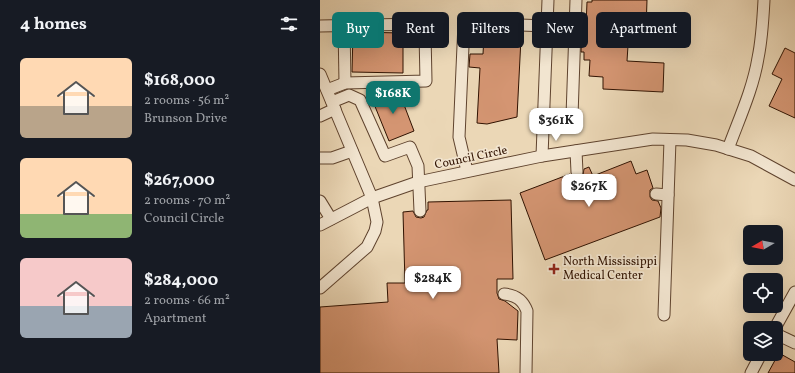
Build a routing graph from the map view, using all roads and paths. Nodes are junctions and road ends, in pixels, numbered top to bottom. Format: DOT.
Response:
graph roads {
  1 [pos="548,0"];
  2 [pos="576,0"];
  3 [pos="764,0"];
  4 [pos="547,12"];
  5 [pos="384,24"];
  6 [pos="532,25"];
  7 [pos="320,26"];
  8 [pos="332,26"];
  9 [pos="344,48"];
  10 [pos="546,48"];
  11 [pos="320,74"];
  12 [pos="345,82"];
  13 [pos="327,90"];
  14 [pos="333,106"];
  15 [pos="544,114"];
  16 [pos="320,116"];
  17 [pos="670,140"];
  18 [pos="728,149"];
  19 [pos="352,151"];
  20 [pos="576,151"];
  21 [pos="542,156"];
  22 [pos="320,158"];
  23 [pos="467,171"];
  24 [pos="577,172"];
  25 [pos="795,180"];
  26 [pos="418,182"];
  27 [pos="656,194"];
  28 [pos="668,195"];
  29 [pos="372,198"];
  30 [pos="320,201"];
  31 [pos="420,211"];
  32 [pos="331,220"];
  33 [pos="320,225"];
  34 [pos="320,288"];
  35 [pos="795,292"];
  36 [pos="504,294"];
  37 [pos="664,315"];
  38 [pos="779,321"];
  39 [pos="783,337"];
  40 [pos="795,343"];
  41 [pos="757,361"];
  42 [pos="526,373"];
  43 [pos="751,373"];
  1 -- 4 [label="street"];
  2 -- 15 [label="street"];
  3 -- 18 [label="street"];
  5 -- 12 [label="street"];
  6 -- 23 [label="street"];
  7 -- 8 [label="street"];
  9 -- 12 [label="street"];
  10 -- 15 [label="street"];
  11 -- 13 [label="street"];
  12 -- 13 [label="street"];
  13 -- 14 [label="street"];
  14 -- 16 [label="street"];
  14 -- 19 [label="street"];
  14 -- 26 [label="street"];
  15 -- 21 [label="street"];
  17 -- 18 [label="street, Council Circle"];
  17 -- 20 [label="street, Council Circle"];
  17 -- 28 [label="street"];
  18 -- 25 [label="street, Council Circle"];
  19 -- 22 [label="street"];
  19 -- 29 [label="street"];
  20 -- 21 [label="street, Council Circle"];
  20 -- 24 [label="street"];
  21 -- 23 [label="street, Council Circle"];
  23 -- 26 [label="street, Council Circle"];
  26 -- 29 [label="street, Council Circle"];
  26 -- 31 [label="street"];
  27 -- 28 [label="street"];
  28 -- 37 [label="street"];
  29 -- 32 [label="street, Council Circle"];
  29 -- 34 [label="street"];
  30 -- 32 [label="street"];
  32 -- 33 [label="street, Council Circle"];
  35 -- 38 [label="street"];
  36 -- 42 [label="street"];
  39 -- 40 [label="street"];
  41 -- 43 [label="street"];
}
